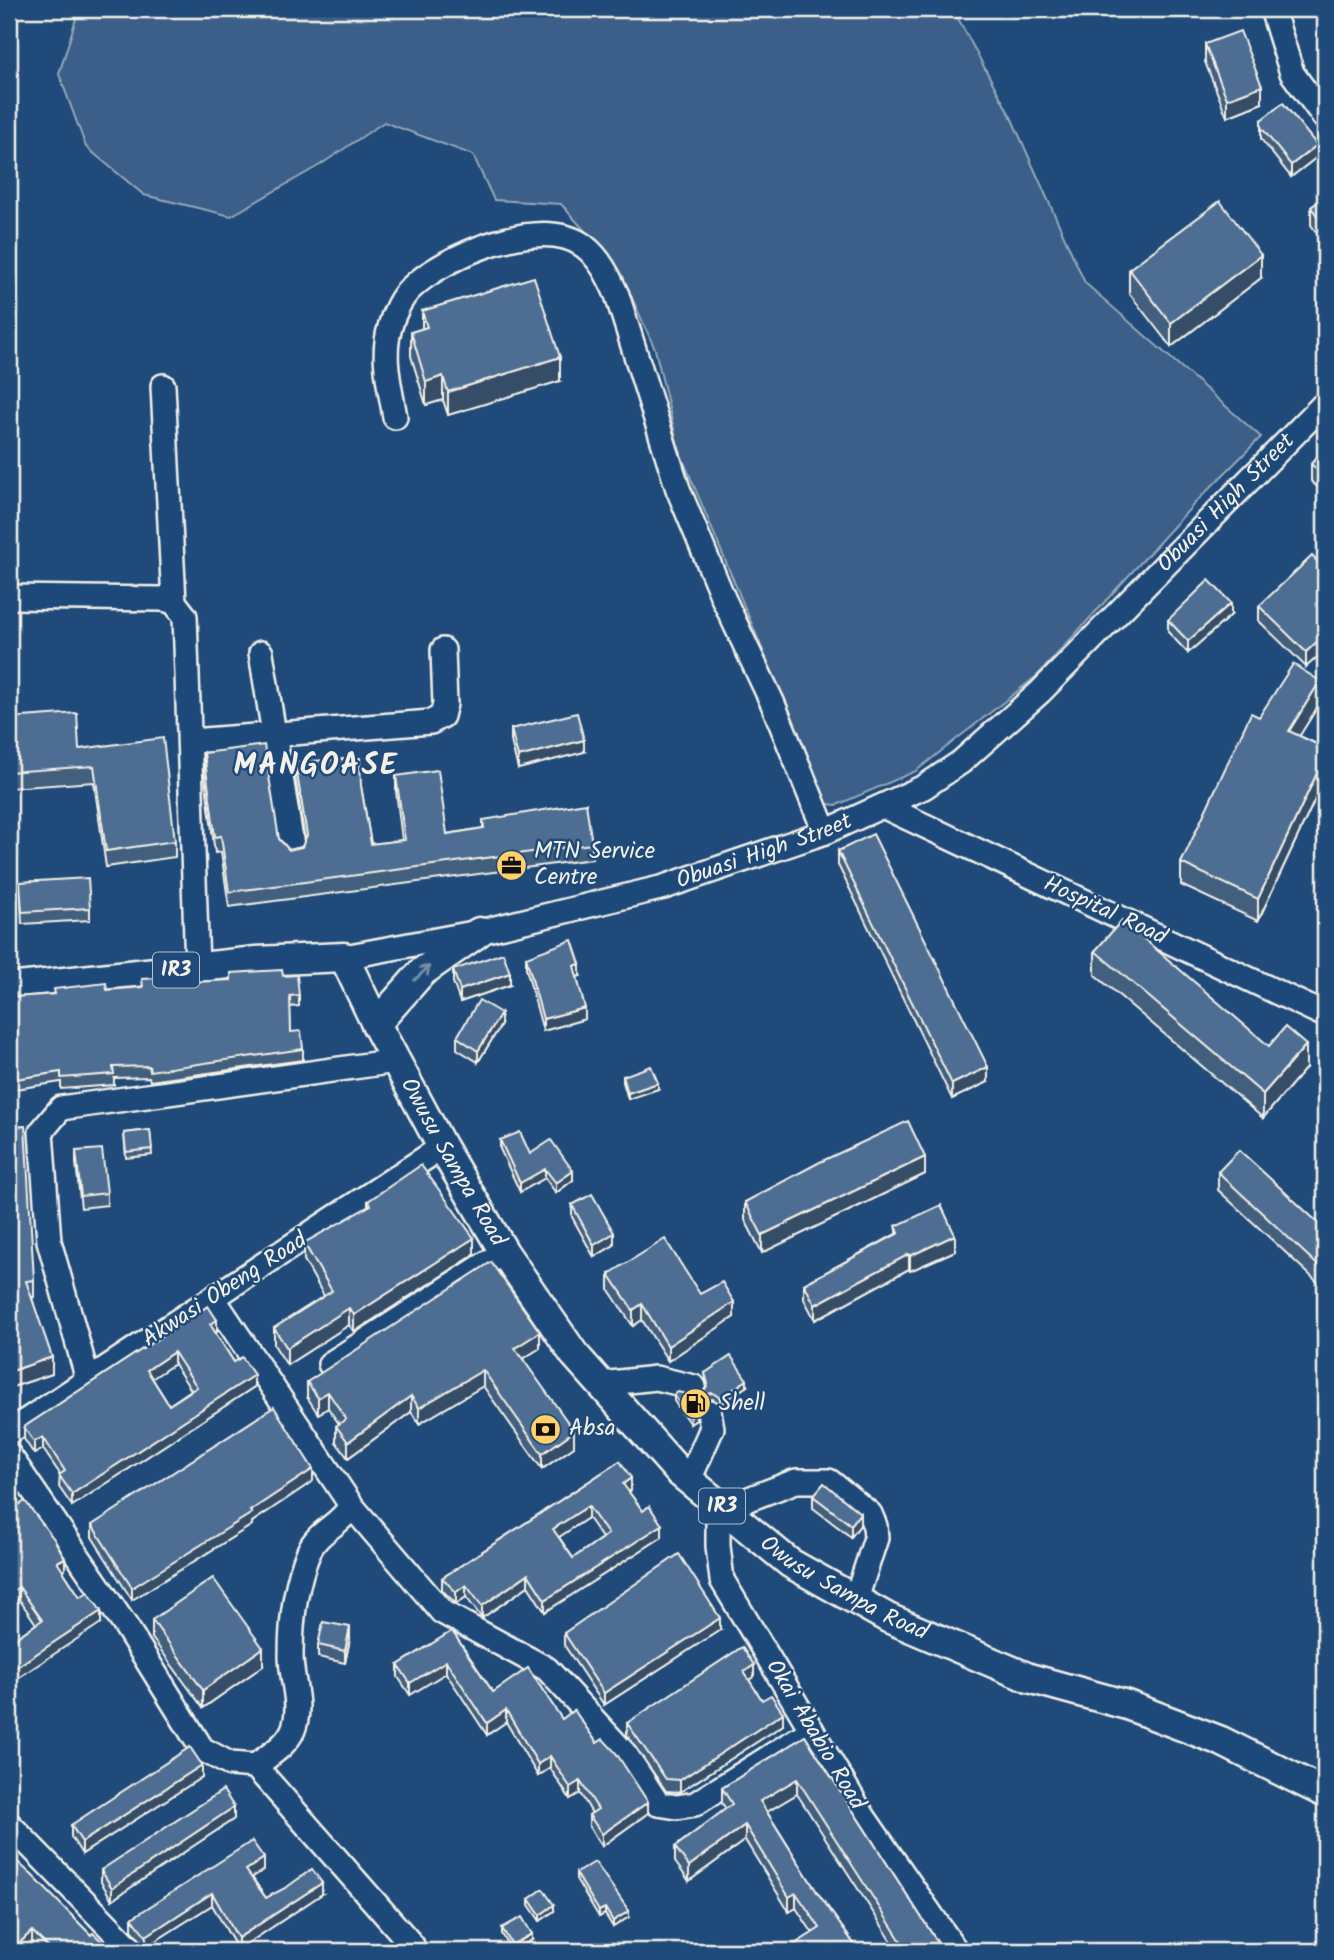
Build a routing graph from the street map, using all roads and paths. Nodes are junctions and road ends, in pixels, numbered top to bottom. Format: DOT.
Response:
graph roads {
  1 [pos="1272,9"];
  2 [pos="1325,118"];
  3 [pos="163,386"];
  4 [pos="1325,403"];
  5 [pos="395,417"];
  6 [pos="9,597"];
  7 [pos="174,602"];
  8 [pos="443,650"];
  9 [pos="261,653"];
  10 [pos="275,735"];
  11 [pos="191,741"];
  12 [pos="885,807"];
  13 [pos="825,832"];
  14 [pos="293,852"];
  15 [pos="479,932"];
  16 [pos="344,957"];
  17 [pos="197,967"];
  18 [pos="9,988"];
  19 [pos="1325,1015"];
  20 [pos="376,1024"];
  21 [pos="396,1061"];
  22 [pos="442,1147"];
  23 [pos="503,1252"];
  24 [pos="213,1298"];
  25 [pos="330,1364"];
  26 [pos="88,1380"];
  27 [pos="601,1384"];
  28 [pos="694,1387"];
  29 [pos="709,1412"];
  30 [pos="9,1432"];
  31 [pos="9,1455"];
  32 [pos="689,1480"];
  33 [pos="351,1505"];
  34 [pos="722,1505"];
  35 [pos="856,1599"];
  36 [pos="812,1730"];
  37 [pos="254,1766"];
  38 [pos="1325,1793"];
  39 [pos="9,1824"];
  40 [pos="412,1945"];
  41 [pos="133,1951"];
  42 [pos="956,1951"];
  1 -- 2 [label="street"];
  3 -- 7 [label="street"];
  4 -- 12 [label="street, Obuasi High Street"];
  5 -- 13 [label="street"];
  6 -- 7 [label="street"];
  7 -- 11 [label="street"];
  8 -- 10 [label="street"];
  9 -- 10 [label="street"];
  10 -- 11 [label="street"];
  10 -- 14 [label="street"];
  11 -- 17 [label="street"];
  12 -- 13 [label="street, Obuasi High Street"];
  12 -- 19 [label="street, Hospital Road"];
  13 -- 15 [label="street, Obuasi High Street"];
  15 -- 16 [label="street, Obuasi High Street"];
  20 -- 15 [label="main road, one-way"];
  16 -- 17 [label="main road, Obuasi High Street / IR3"];
  16 -- 20 [label="main road, Owusu Sampa Road / IR3"];
  17 -- 18 [label="main road, Obuasi High Street / IR3"];
  20 -- 21 [label="main road, Owusu Sampa Road / IR3"];
  21 -- 22 [label="main road, Owusu Sampa Road / IR3"];
  21 -- 26 [label="street"];
  22 -- 23 [label="main road, Owusu Sampa Road / IR3"];
  22 -- 24 [label="street, Akwasi Obeng Road"];
  23 -- 25 [label="street"];
  23 -- 27 [label="main road, Owusu Sampa Road / IR3"];
  24 -- 26 [label="street, Akwasi Obeng Road"];
  24 -- 33 [label="street"];
  26 -- 30 [label="street, Akwasi Obeng Road"];
  27 -- 28 [label="street"];
  27 -- 32 [label="main road, Owusu Sampa Road / IR3"];
  29 -- 32 [label="street"];
  31 -- 37 [label="street"];
  32 -- 34 [label="main road, Owusu Sampa Road / IR3"];
  33 -- 36 [label="street"];
  33 -- 37 [label="street"];
  34 -- 35 [label="main road, Owusu Sampa Road / IR3"];
  34 -- 35 [label="street"];
  34 -- 36 [label="street, Okai Ababio Road"];
  35 -- 38 [label="main road, Owusu Sampa Road / IR3"];
  36 -- 42 [label="street, Okai Ababio Road"];
  37 -- 40 [label="street"];
  39 -- 41 [label="street"];
}
